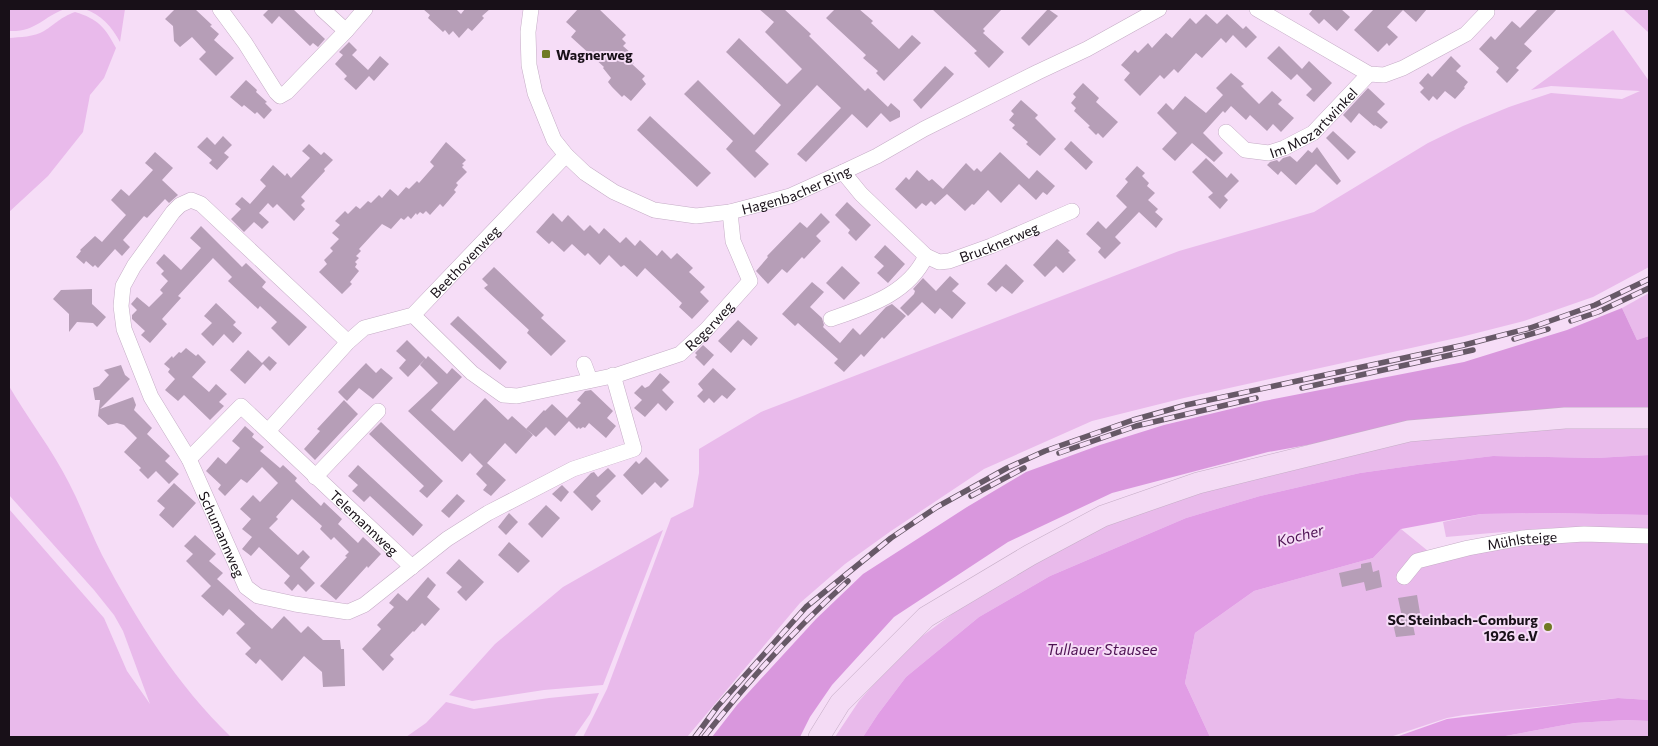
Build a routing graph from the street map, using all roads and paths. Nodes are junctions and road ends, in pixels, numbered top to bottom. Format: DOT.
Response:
graph roads {
  1 [pos="220,9"];
  2 [pos="322,9"];
  3 [pos="365,9"];
  4 [pos="531,9"];
  5 [pos="1159,9"];
  6 [pos="1257,9"];
  7 [pos="1486,12"];
  8 [pos="346,31"];
  9 [pos="1369,74"];
  10 [pos="1226,132"];
  11 [pos="566,155"];
  12 [pos="843,172"];
  13 [pos="1072,211"];
  14 [pos="730,212"];
  15 [pos="926,256"];
  16 [pos="413,314"];
  17 [pos="831,319"];
  18 [pos="348,342"];
  19 [pos="584,364"];
  20 [pos="613,375"];
  21 [pos="590,380"];
  22 [pos="378,411"];
  23 [pos="1649,418"];
  24 [pos="268,431"];
  25 [pos="189,459"];
  26 [pos="316,477"];
  27 [pos="1649,536"];
  28 [pos="412,568"];
  29 [pos="1404,577"];
  30 [pos="819,737"];
  1 -- 8 [label="street"];
  2 -- 8 [label="street"];
  3 -- 8 [label="street"];
  4 -- 11 [label="street, Hagenbacher Ring"];
  5 -- 12 [label="street, Hagenbacher Ring"];
  6 -- 9 [label="street, Im Mozartwinkel"];
  7 -- 9 [label="street, Im Mozartwinkel"];
  9 -- 10 [label="street, Im Mozartwinkel"];
  11 -- 14 [label="street, Hagenbacher Ring"];
  11 -- 16 [label="street, Beethovenweg"];
  12 -- 14 [label="street, Hagenbacher Ring"];
  12 -- 15 [label="street"];
  13 -- 15 [label="street, Brucknerweg"];
  14 -- 20 [label="street, Regerweg"];
  15 -- 17 [label="street"];
  16 -- 18 [label="street"];
  16 -- 21 [label="street, Regerweg"];
  18 -- 24 [label="street"];
  18 -- 25 [label="street, Schumannweg"];
  19 -- 21 [label="street"];
  20 -- 21 [label="street, Regerweg"];
  20 -- 28 [label="street, Schumannweg"];
  22 -- 26 [label="street"];
  23 -- 30 [label="street"];
  24 -- 25 [label="street"];
  24 -- 26 [label="street, Telemannweg"];
  25 -- 28 [label="street, Schumannweg"];
  26 -- 28 [label="street, Telemannweg"];
  27 -- 29 [label="street, Mühlsteige"];
}
